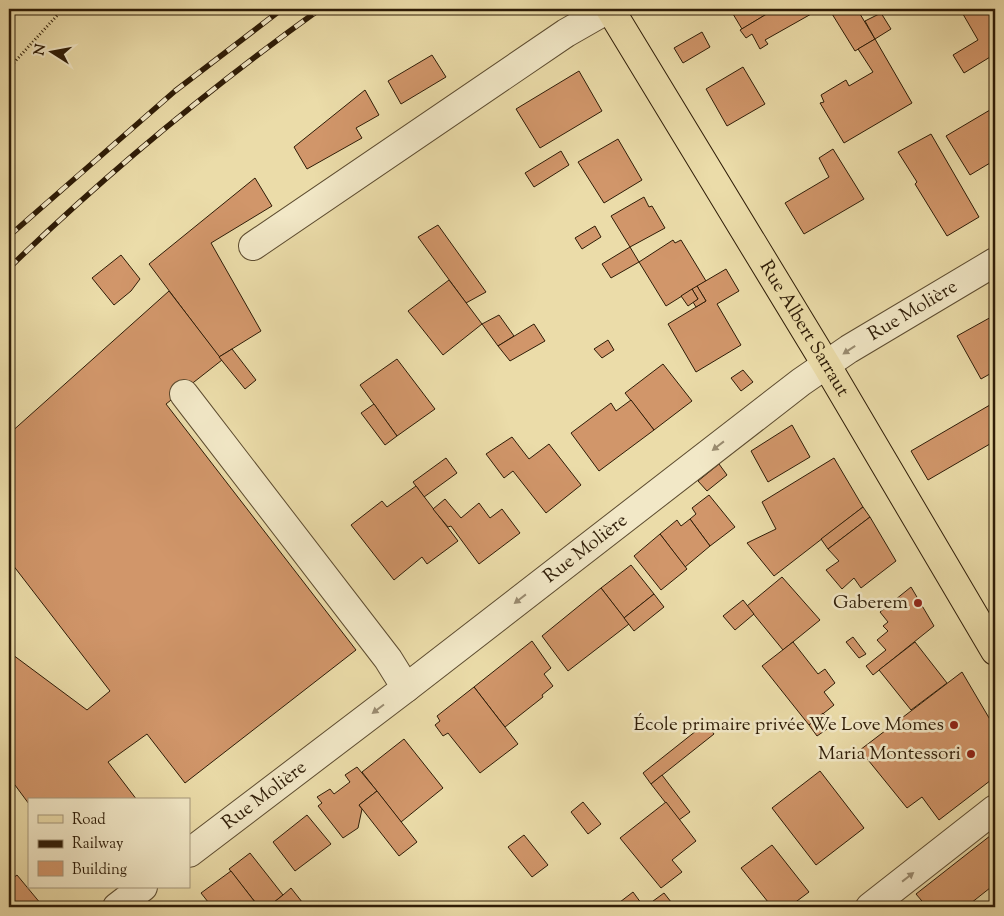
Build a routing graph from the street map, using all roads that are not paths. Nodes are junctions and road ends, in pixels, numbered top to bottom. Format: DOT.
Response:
graph roads {
  1 [pos="609,9"];
  2 [pos="253,246"];
  3 [pos="995,262"];
  4 [pos="827,366"];
  5 [pos="184,394"];
  6 [pos="995,651"];
  7 [pos="406,688"];
  8 [pos="995,809"];
  9 [pos="190,852"];
  10 [pos="142,888"];
  11 [pos="117,907"];
  12 [pos="870,907"];
  1 -- 2 [label="street"];
  1 -- 4 [label="main road, Rue Albert Sarraut"];
  3 -- 4 [label="street, Rue Molière, one-way"];
  4 -- 6 [label="main road, Rue Albert Sarraut"];
  4 -- 7 [label="street, Rue Molière, one-way"];
  5 -- 7 [label="street"];
  7 -- 9 [label="street, Rue Molière, one-way"];
  12 -- 8 [label="street, one-way"];
  10 -- 11 [label="street"];
}
